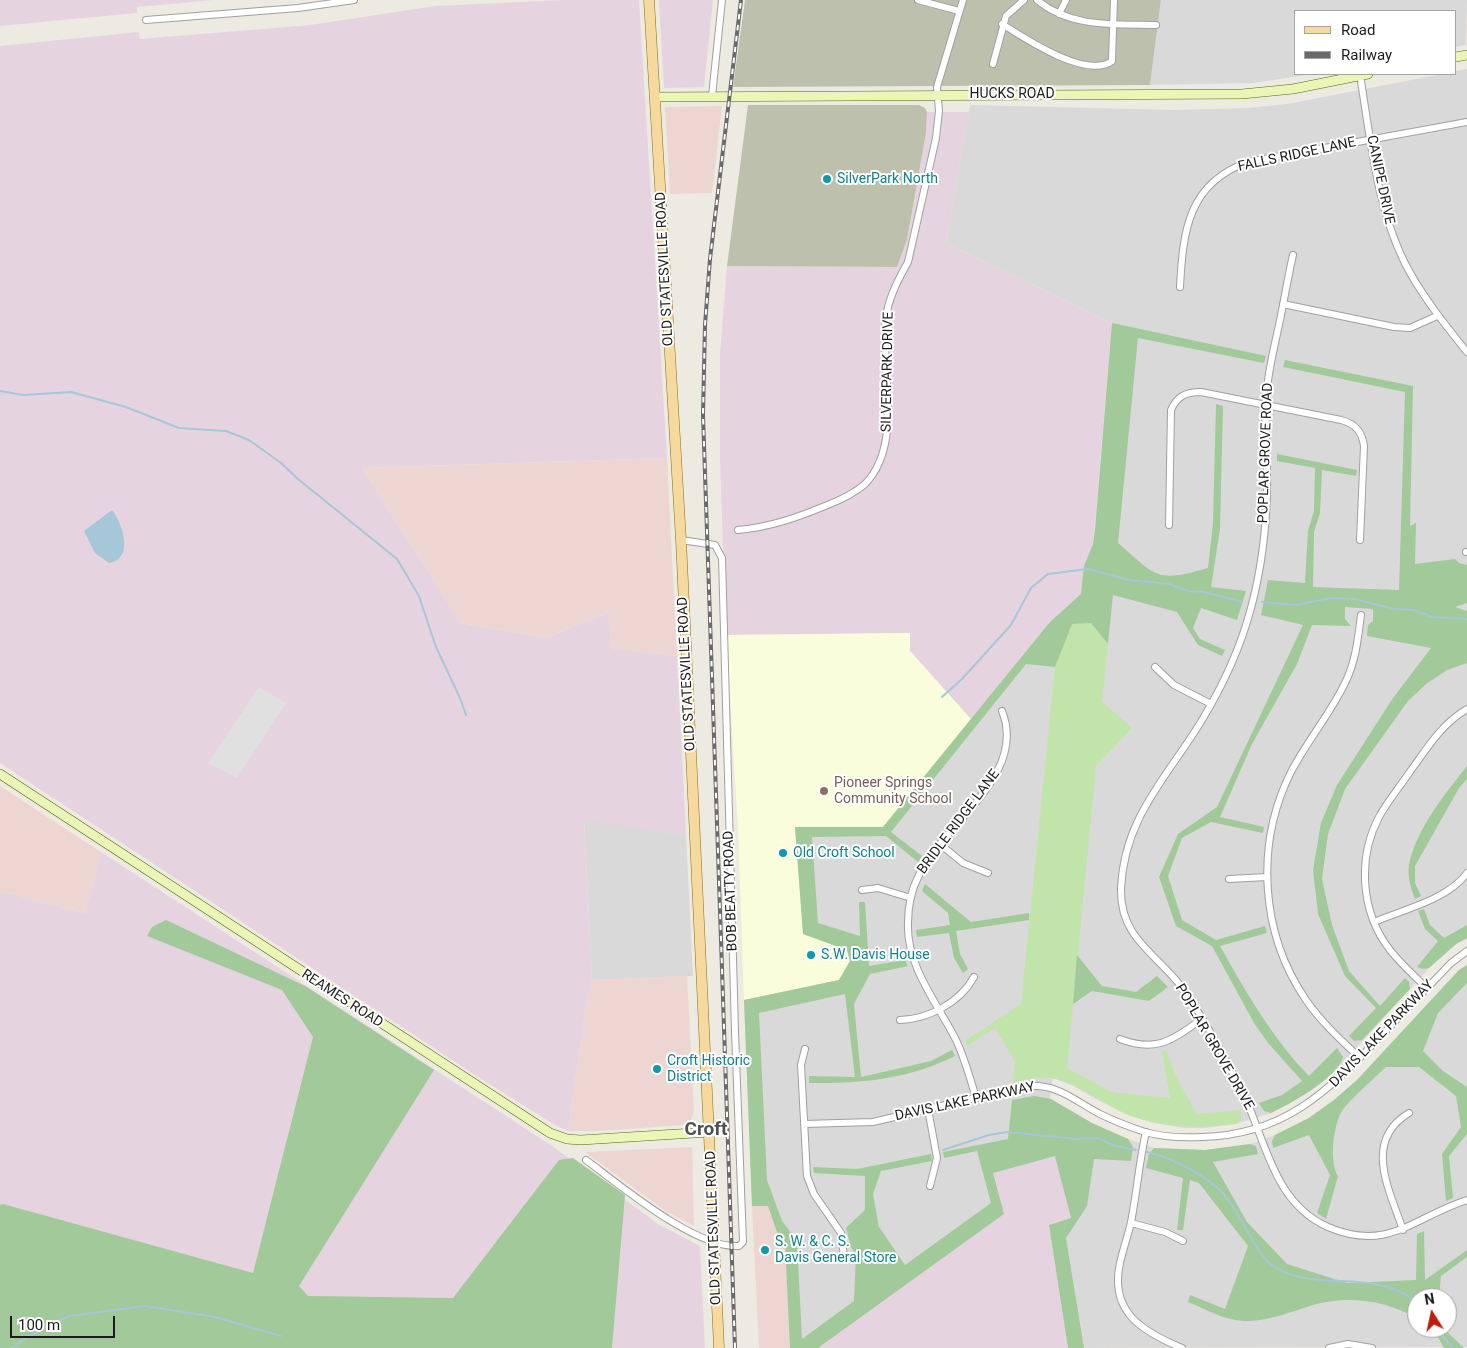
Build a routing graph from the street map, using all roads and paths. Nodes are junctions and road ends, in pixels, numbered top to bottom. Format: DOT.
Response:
graph roads {
  1 [pos="354,0"];
  2 [pos="649,0"];
  3 [pos="722,0"];
  4 [pos="918,0"];
  5 [pos="963,0"];
  6 [pos="1024,0"];
  7 [pos="1037,0"];
  8 [pos="1066,0"];
  9 [pos="1114,0"];
  10 [pos="958,11"];
  11 [pos="1059,14"];
  12 [pos="146,20"];
  13 [pos="1002,24"];
  14 [pos="1113,24"];
  15 [pos="1156,25"];
  16 [pos="993,64"];
  17 [pos="1364,75"];
  18 [pos="936,94"];
  19 [pos="712,96"];
  20 [pos="655,97"];
  21 [pos="1467,122"];
  22 [pos="1371,139"];
  23 [pos="1292,255"];
  24 [pos="1180,287"];
  25 [pos="1283,304"];
  26 [pos="1437,316"];
  27 [pos="1467,352"];
  28 [pos="1265,405"];
  29 [pos="1169,525"];
  30 [pos="738,530"];
  31 [pos="681,540"];
  32 [pos="1360,540"];
  33 [pos="1361,615"];
  34 [pos="1155,667"];
  35 [pos="1211,704"];
  36 [pos="1467,709"];
  37 [pos="1002,711"];
  38 [pos="0,774"];
  39 [pos="940,845"];
  40 [pos="988,873"];
  41 [pos="1467,873"];
  42 [pos="1266,877"];
  43 [pos="1229,879"];
  44 [pos="862,890"];
  45 [pos="911,898"];
  46 [pos="1374,922"];
  47 [pos="1467,951"];
  48 [pos="974,977"];
  49 [pos="1427,988"];
  50 [pos="939,1009"];
  51 [pos="900,1020"];
  52 [pos="1202,1020"];
  53 [pos="1120,1038"];
  54 [pos="805,1049"];
  55 [pos="1360,1058"];
  56 [pos="976,1098"];
  57 [pos="928,1110"];
  58 [pos="1409,1113"];
  59 [pos="804,1124"];
  60 [pos="1258,1128"];
  61 [pos="710,1132"];
  62 [pos="1146,1132"];
  63 [pos="586,1160"];
  64 [pos="930,1186"];
  65 [pos="1467,1200"];
  66 [pos="1131,1223"];
  67 [pos="1404,1230"];
  68 [pos="1183,1241"];
  69 [pos="715,1242"];
  70 [pos="844,1257"];
  71 [pos="719,1348"];
  72 [pos="1182,1348"];
  73 [pos="1329,1348"];
  74 [pos="1372,1348"];
  1 -- 12 [label="street"];
  2 -- 20 [label="main road, OLD STATESVILLE ROAD"];
  3 -- 19 [label="street"];
  4 -- 10 [label="street"];
  5 -- 10 [label="street, SILVERPARK DRIVE"];
  6 -- 13 [label="street"];
  7 -- 11 [label="street"];
  8 -- 11 [label="street"];
  9 -- 14 [label="street"];
  10 -- 18 [label="street, SILVERPARK DRIVE"];
  11 -- 14 [label="street"];
  13 -- 14 [label="street"];
  13 -- 16 [label="street"];
  14 -- 15 [label="street"];
  17 -- 18 [label="main road, HUCKS ROAD"];
  17 -- 22 [label="street, CANIPE DRIVE"];
  18 -- 19 [label="main road, HUCKS ROAD"];
  18 -- 30 [label="street, SILVERPARK DRIVE"];
  19 -- 20 [label="main road, HUCKS ROAD"];
  20 -- 31 [label="main road, OLD STATESVILLE ROAD"];
  21 -- 22 [label="street, FALLS RIDGE LANE"];
  22 -- 24 [label="street, FALLS RIDGE LANE"];
  22 -- 26 [label="street, CANIPE DRIVE"];
  23 -- 25 [label="street, POPLAR GROVE ROAD"];
  25 -- 26 [label="street"];
  25 -- 28 [label="street, POPLAR GROVE ROAD"];
  26 -- 27 [label="street, CANIPE DRIVE"];
  28 -- 29 [label="street"];
  28 -- 32 [label="street"];
  28 -- 35 [label="street, POPLAR GROVE ROAD"];
  31 -- 61 [label="main road, OLD STATESVILLE ROAD"];
  31 -- 69 [label="street, BOB BEATTY ROAD"];
  33 -- 42 [label="street"];
  34 -- 35 [label="street"];
  35 -- 52 [label="street, POPLAR GROVE DRIVE"];
  36 -- 46 [label="street"];
  37 -- 39 [label="street, BRIDLE RIDGE LANE"];
  38 -- 61 [label="main road, REAMES ROAD"];
  39 -- 40 [label="street"];
  39 -- 45 [label="street, BRIDLE RIDGE LANE"];
  41 -- 46 [label="street"];
  42 -- 43 [label="street"];
  42 -- 55 [label="street"];
  44 -- 45 [label="street"];
  45 -- 50 [label="street, BRIDLE RIDGE LANE"];
  46 -- 49 [label="street"];
  47 -- 49 [label="street, DAVIS LAKE PARKWAY"];
  48 -- 50 [label="street"];
  49 -- 55 [label="street, DAVIS LAKE PARKWAY"];
  50 -- 51 [label="street"];
  50 -- 56 [label="street, BRIDLE RIDGE LANE"];
  52 -- 53 [label="street"];
  52 -- 60 [label="street, POPLAR GROVE DRIVE"];
  54 -- 59 [label="street"];
  55 -- 60 [label="street, DAVIS LAKE PARKWAY"];
  56 -- 57 [label="street, DAVIS LAKE PARKWAY"];
  56 -- 62 [label="street, DAVIS LAKE PARKWAY"];
  57 -- 59 [label="street, DAVIS LAKE PARKWAY"];
  57 -- 64 [label="street"];
  58 -- 67 [label="street"];
  59 -- 70 [label="street"];
  60 -- 62 [label="street, DAVIS LAKE PARKWAY"];
  60 -- 67 [label="street, POPLAR GROVE DRIVE"];
  61 -- 69 [label="main road, OLD STATESVILLE ROAD"];
  62 -- 66 [label="street"];
  63 -- 69 [label="street"];
  65 -- 67 [label="street, POPLAR GROVE DRIVE"];
  66 -- 68 [label="street"];
  66 -- 72 [label="street"];
  69 -- 71 [label="main road, OLD STATESVILLE ROAD"];
  73 -- 74 [label="street"];
}
